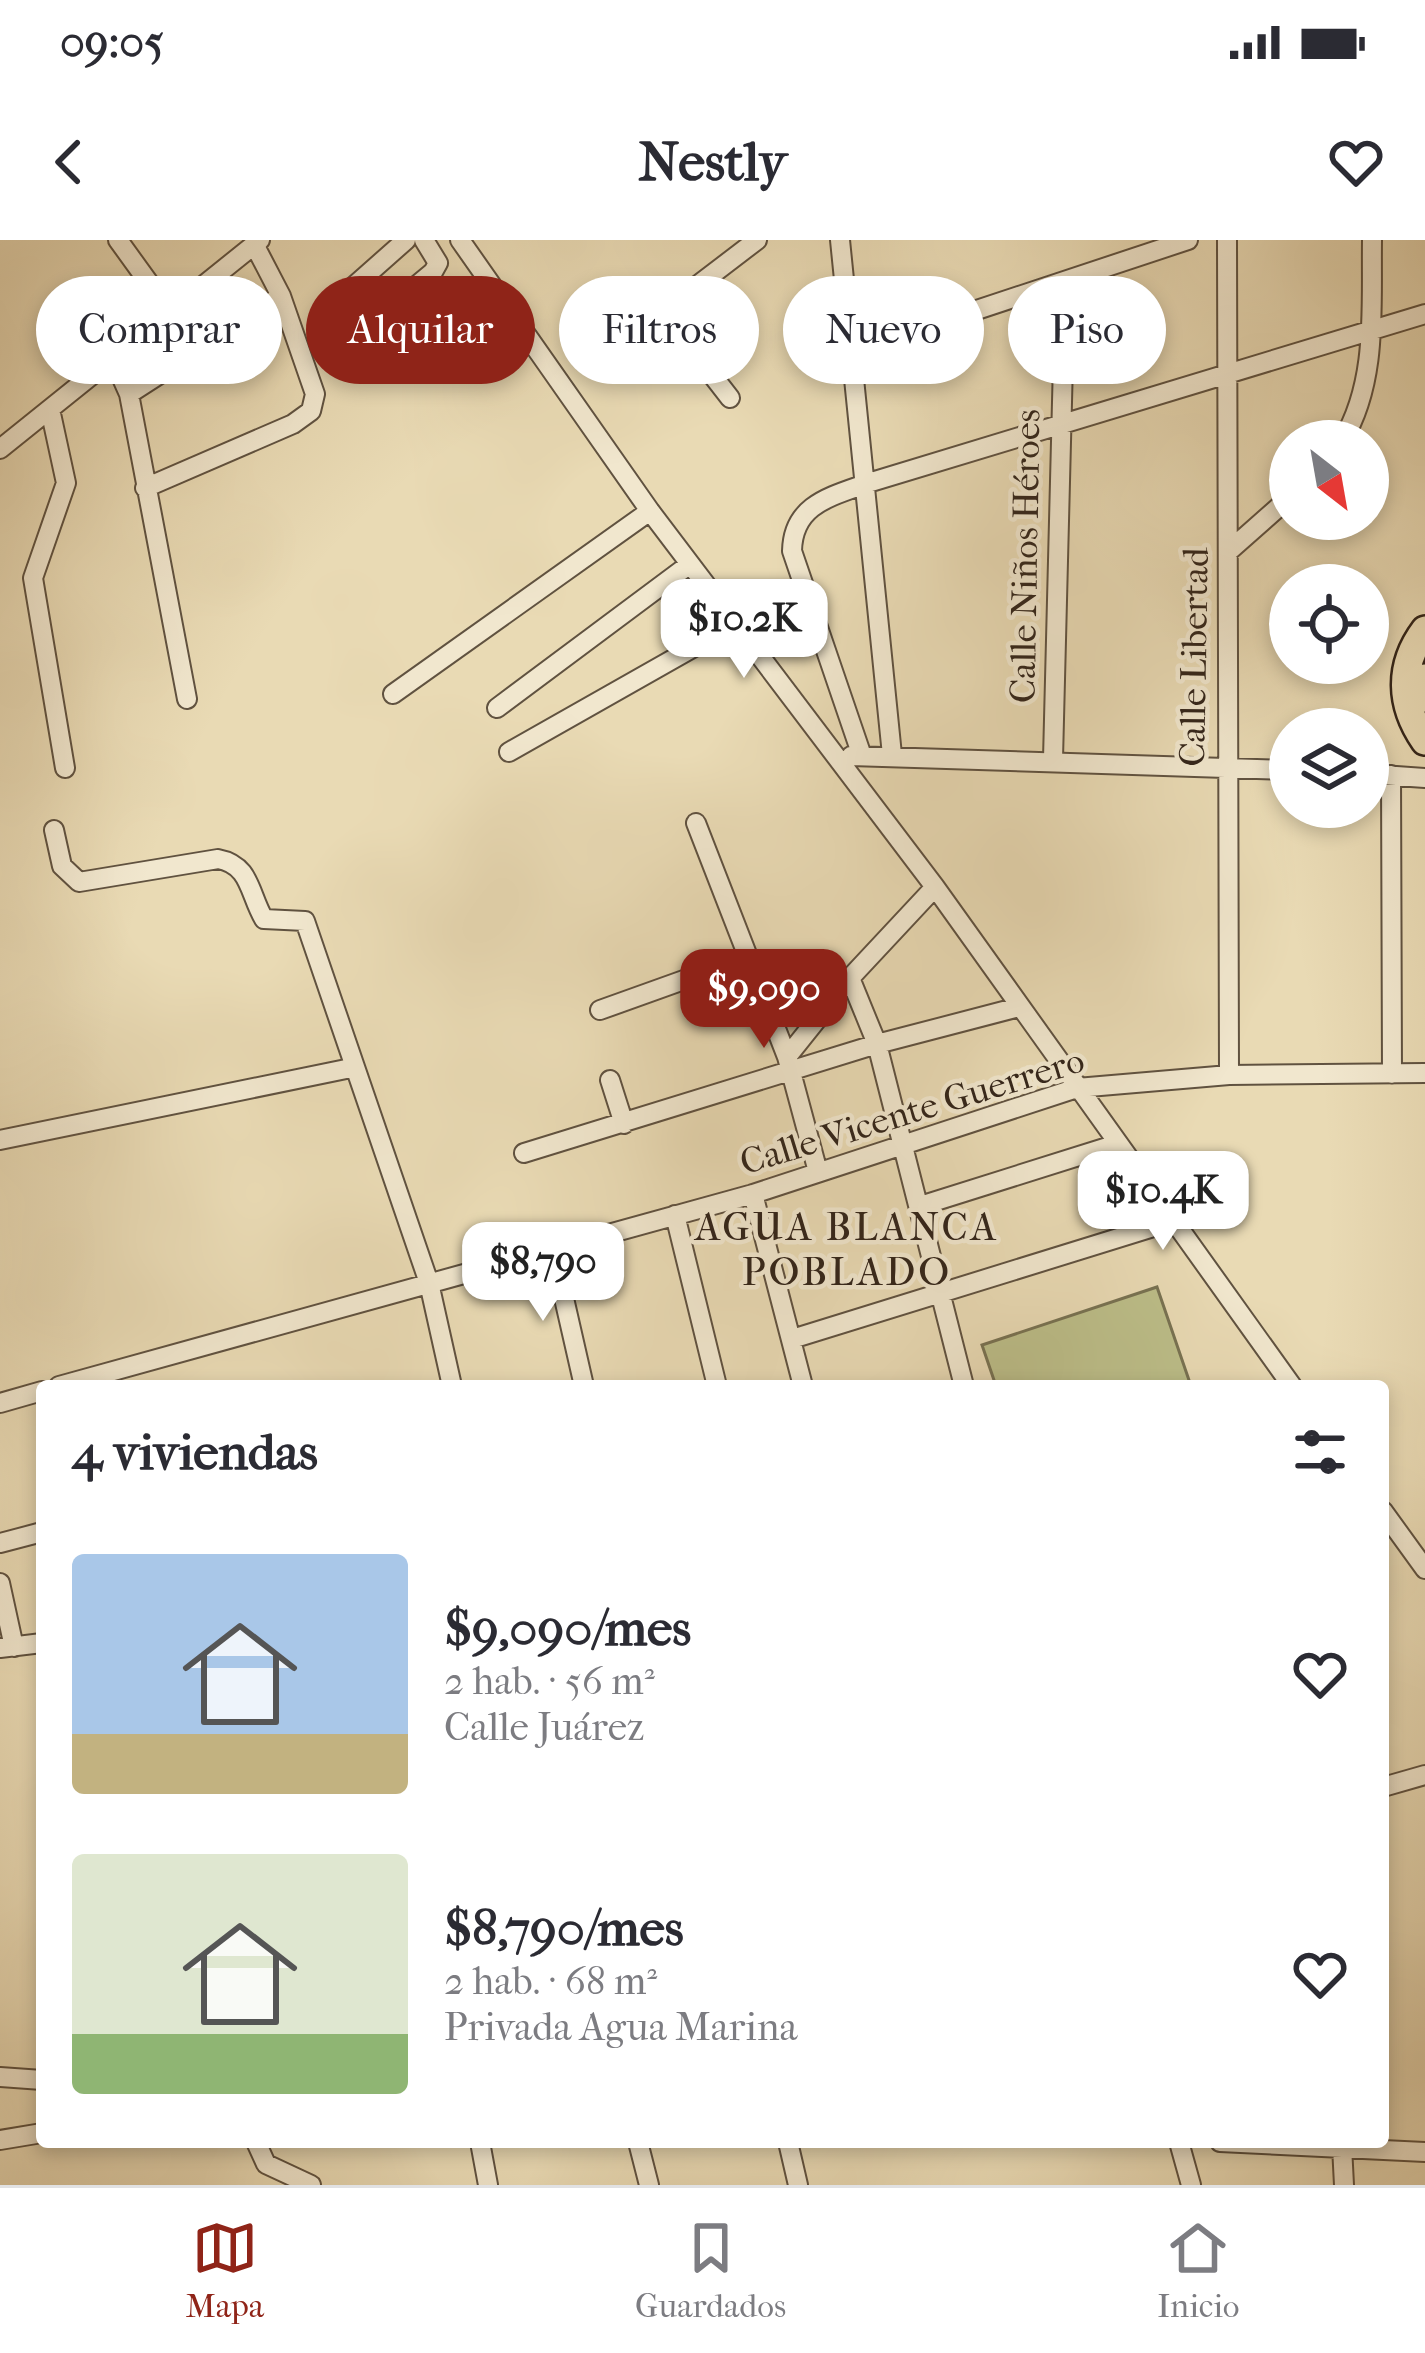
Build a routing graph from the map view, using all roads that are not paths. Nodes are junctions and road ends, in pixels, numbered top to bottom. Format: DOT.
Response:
graph roads {
  1 [pos="118,240"];
  2 [pos="406,240"];
  3 [pos="424,240"];
  4 [pos="460,240"];
  5 [pos="757,240"];
  6 [pos="839,240"];
  7 [pos="1188,240"];
  8 [pos="1227,240"];
  9 [pos="1372,240"];
  10 [pos="257,242"];
  11 [pos="144,276"];
  12 [pos="215,276"];
  13 [pos="272,276"];
  14 [pos="844,276"];
  15 [pos="1085,276"];
  16 [pos="282,299"];
  17 [pos="1425,314"];
  18 [pos="1371,328"];
  19 [pos="1229,372"];
  20 [pos="81,384"];
  21 [pos="125,384"];
  22 [pos="145,384"];
  23 [pos="858,384"];
  24 [pos="1062,384"];
  25 [pos="129,394"];
  26 [pos="730,398"];
  27 [pos="50,409"];
  28 [pos="1355,420"];
  29 [pos="1061,427"];
  30 [pos="0,449"];
  31 [pos="868,483"];
  32 [pos="146,488"];
  33 [pos="650,512"];
  34 [pos="1269,515"];
  35 [pos="1229,551"];
  36 [pos="690,564"];
  37 [pos="735,624"];
  38 [pos="1425,630"];
  39 [pos="1425,678"];
  40 [pos="393,694"];
  41 [pos="1425,698"];
  42 [pos="188,699"];
  43 [pos="497,708"];
  44 [pos="1425,741"];
  45 [pos="509,752"];
  46 [pos="892,755"];
  47 [pos="835,756"];
  48 [pos="862,756"];
  49 [pos="1054,759"];
  50 [pos="65,767"];
  51 [pos="1225,767"];
  52 [pos="1269,769"];
  53 [pos="1391,775"];
  54 [pos="1425,778"];
  55 [pos="696,823"];
  56 [pos="54,830"];
  57 [pos="935,887"];
  58 [pos="748,957"];
  59 [pos="850,978"];
  60 [pos="1019,1006"];
  61 [pos="600,1010"];
  62 [pos="877,1044"];
  63 [pos="789,1064"];
  64 [pos="352,1068"];
  65 [pos="1425,1073"];
  66 [pos="1392,1074"];
  67 [pos="1229,1075"];
  68 [pos="610,1080"];
  69 [pos="1077,1088"];
  70 [pos="624,1124"];
  71 [pos="0,1140"];
  72 [pos="902,1142"];
  73 [pos="1117,1144"];
  74 [pos="524,1153"];
  75 [pos="818,1172"];
  76 [pos="753,1194"];
  77 [pos="920,1206"];
  78 [pos="675,1215"];
  79 [pos="1173,1222"];
  80 [pos="554,1250"];
  81 [pos="429,1282"];
  82 [pos="938,1292"];
  83 [pos="792,1339"];
  84 [pos="80,1380"];
  85 [pos="451,1380"];
  86 [pos="583,1380"];
  87 [pos="716,1380"];
  88 [pos="801,1380"];
  89 [pos="962,1380"];
  90 [pos="1288,1380"];
  91 [pos="36,1393"];
  92 [pos="0,1402"];
  93 [pos="1389,1519"];
  94 [pos="36,1534"];
  95 [pos="0,1544"];
  96 [pos="1425,1569"];
  97 [pos="0,1583"];
  98 [pos="7,1648"];
  99 [pos="1425,1775"];
  100 [pos="1389,1785"];
  101 [pos="0,2077"];
  102 [pos="36,2080"];
  103 [pos="36,2134"];
  104 [pos="0,2140"];
  105 [pos="259,2148"];
  106 [pos="481,2148"];
  107 [pos="640,2148"];
  108 [pos="789,2148"];
  109 [pos="1181,2148"];
  110 [pos="1353,2148"];
  111 [pos="1384,2148"];
  112 [pos="1425,2152"];
  113 [pos="311,2185"];
  114 [pos="488,2185"];
  115 [pos="649,2185"];
  116 [pos="798,2185"];
  117 [pos="1191,2185"];
  118 [pos="1344,2185"];
  1 -- 11 [label="street"];
  2 -- 3 [label="street"];
  4 -- 33 [label="street"];
  5 -- 26 [label="street"];
  6 -- 14 [label="street"];
  7 -- 15 [label="street"];
  8 -- 19 [label="street, Calle Libertad"];
  9 -- 18 [label="street"];
  10 -- 12 [label="street"];
  10 -- 13 [label="street"];
  16 -- 32 [label="street"];
  17 -- 18 [label="street"];
  18 -- 19 [label="street"];
  18 -- 28 [label="street"];
  19 -- 29 [label="street"];
  19 -- 35 [label="street, Calle Libertad"];
  20 -- 27 [label="street"];
  21 -- 25 [label="street"];
  22 -- 25 [label="street"];
  23 -- 31 [label="street"];
  24 -- 29 [label="street, Calle Niños Héroes"];
  25 -- 32 [label="street"];
  27 -- 30 [label="street"];
  27 -- 50 [label="street"];
  29 -- 31 [label="street"];
  29 -- 49 [label="street, Calle Niños Héroes"];
  31 -- 46 [label="street"];
  31 -- 48 [label="street"];
  32 -- 42 [label="street"];
  33 -- 36 [label="street"];
  33 -- 40 [label="street"];
  34 -- 35 [label="street"];
  35 -- 51 [label="street, Calle Libertad"];
  36 -- 37 [label="street"];
  36 -- 43 [label="street"];
  37 -- 45 [label="street"];
  37 -- 47 [label="street"];
  38 -- 44 [label="highway"];
  39 -- 41 [label="highway"];
  46 -- 48 [label="street"];
  46 -- 49 [label="street"];
  47 -- 48 [label="street"];
  47 -- 57 [label="street"];
  49 -- 51 [label="street"];
  51 -- 52 [label="street"];
  51 -- 67 [label="street, Calle Libertad"];
  53 -- 54 [label="street"];
  53 -- 66 [label="street"];
  55 -- 58 [label="street"];
  56 -- 64 [label="street"];
  57 -- 59 [label="street"];
  57 -- 60 [label="street"];
  58 -- 61 [label="street"];
  58 -- 63 [label="street"];
  59 -- 62 [label="street"];
  59 -- 63 [label="street"];
  60 -- 62 [label="street"];
  60 -- 69 [label="street"];
  62 -- 63 [label="street"];
  62 -- 72 [label="street"];
  63 -- 70 [label="street"];
  63 -- 75 [label="street"];
  64 -- 71 [label="street"];
  64 -- 81 [label="street"];
  65 -- 66 [label="street, Calle Vicente Guerrero"];
  66 -- 67 [label="street, Calle Vicente Guerrero"];
  67 -- 69 [label="street, Calle Vicente Guerrero"];
  68 -- 70 [label="street"];
  69 -- 72 [label="street, Calle Vicente Guerrero"];
  69 -- 73 [label="street"];
  70 -- 74 [label="street"];
  72 -- 75 [label="street, Calle Vicente Guerrero"];
  72 -- 77 [label="street"];
  73 -- 77 [label="street"];
  73 -- 79 [label="street"];
  75 -- 76 [label="street, Calle Vicente Guerrero"];
  76 -- 78 [label="street, Calle Vicente Guerrero"];
  76 -- 83 [label="street"];
  77 -- 82 [label="street"];
  78 -- 80 [label="street, Calle Vicente Guerrero"];
  78 -- 87 [label="street"];
  79 -- 82 [label="street"];
  79 -- 90 [label="street"];
  80 -- 81 [label="street, Calle Vicente Guerrero"];
  80 -- 86 [label="street"];
  81 -- 84 [label="street, Calle Vicente Guerrero"];
  81 -- 85 [label="street"];
  82 -- 83 [label="street"];
  82 -- 89 [label="street"];
  83 -- 88 [label="street"];
  91 -- 92 [label="street"];
  93 -- 96 [label="street"];
  94 -- 95 [label="street"];
  97 -- 98 [label="street"];
  99 -- 100 [label="street"];
  101 -- 102 [label="street"];
  103 -- 104 [label="street"];
  105 -- 113 [label="street"];
  106 -- 114 [label="street"];
  107 -- 115 [label="street"];
  108 -- 116 [label="street"];
  109 -- 117 [label="street"];
  110 -- 118 [label="street"];
  111 -- 112 [label="street"];
}
